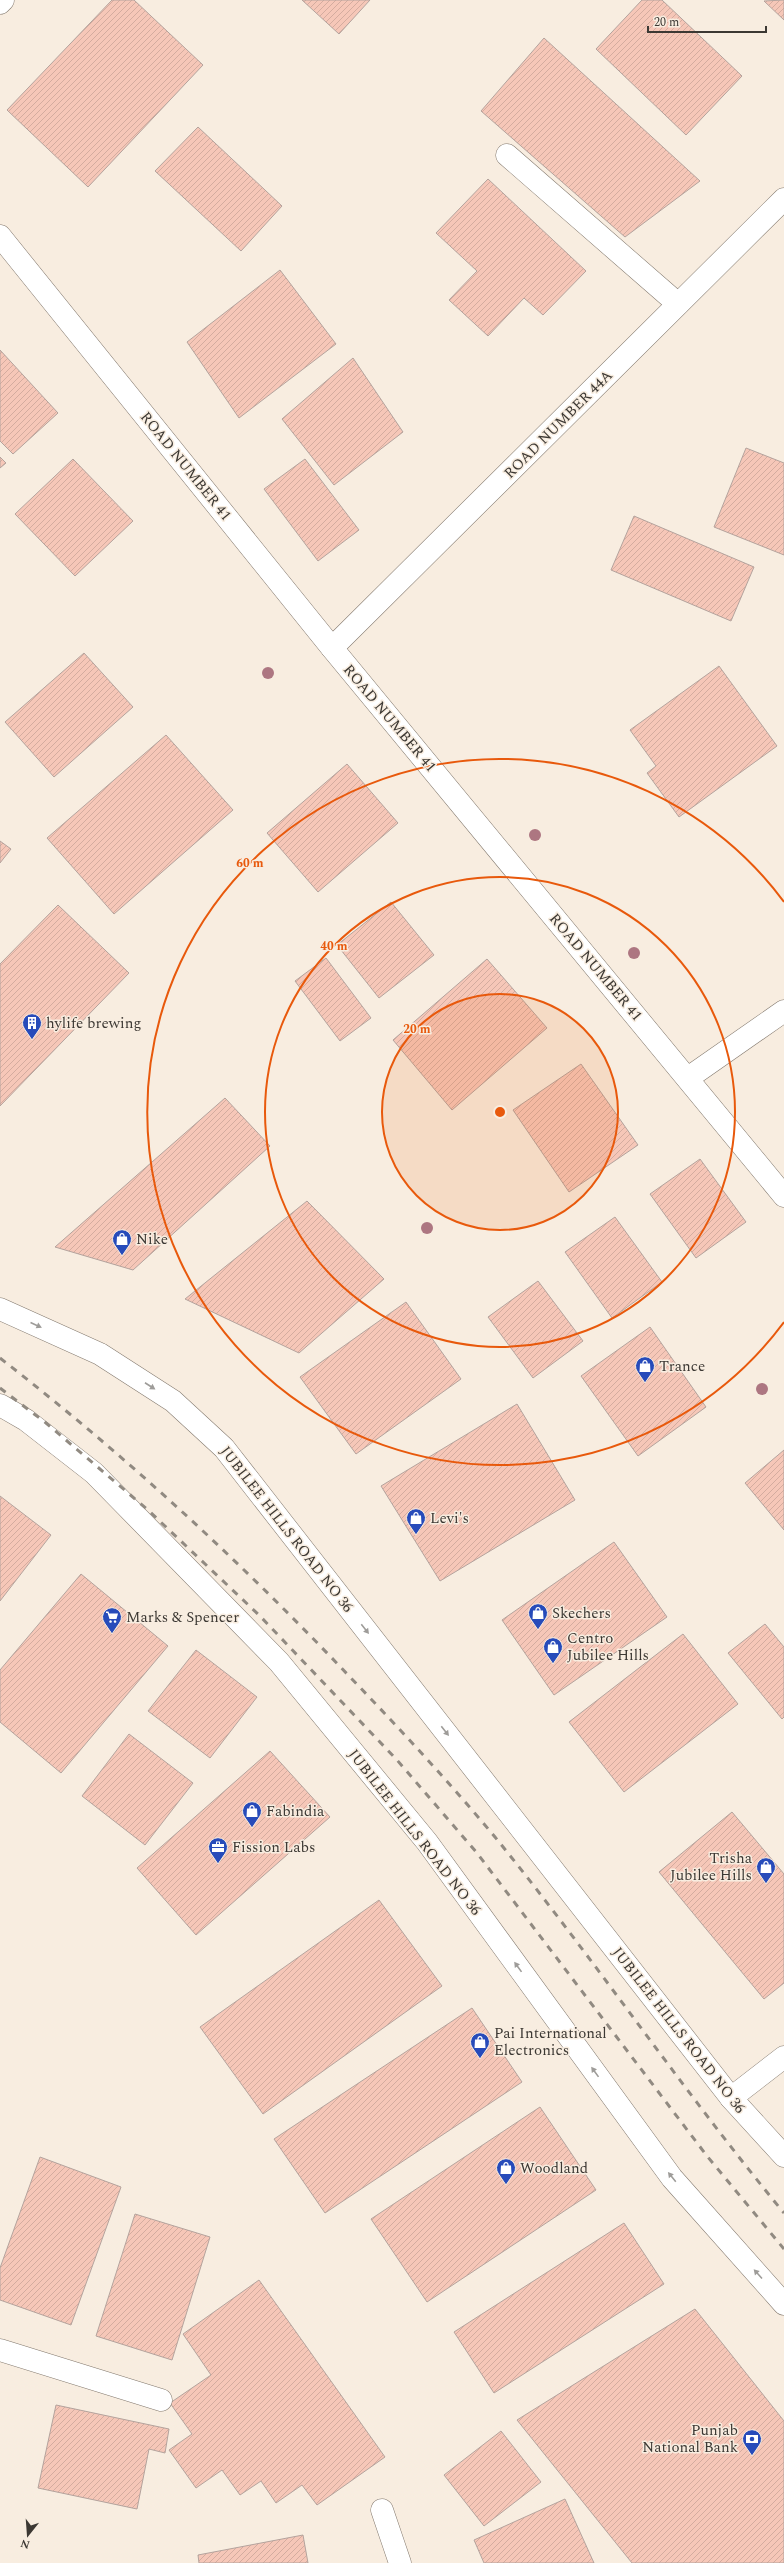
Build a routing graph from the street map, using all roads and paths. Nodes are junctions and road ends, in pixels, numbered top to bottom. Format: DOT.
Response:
graph roads {
  1 [pos="3,0"];
  2 [pos="0,3"];
  3 [pos="507,155"];
  4 [pos="784,199"];
  5 [pos="0,236"];
  6 [pos="678,304"];
  7 [pos="332,648"];
  8 [pos="784,1011"];
  9 [pos="688,1078"];
  10 [pos="784,1196"];
  11 [pos="0,1309"];
  12 [pos="0,1405"];
  13 [pos="784,2057"];
  14 [pos="730,2098"];
  15 [pos="784,2156"];
  16 [pos="784,2304"];
  17 [pos="0,2350"];
  18 [pos="161,2400"];
  19 [pos="382,2510"];
  20 [pos="400,2563"];
  1 -- 2 [label="main road"];
  3 -- 6 [label="main road"];
  4 -- 6 [label="main road, ROAD NUMBER 44A"];
  5 -- 7 [label="main road, ROAD NUMBER 41"];
  6 -- 7 [label="main road, ROAD NUMBER 44A"];
  7 -- 9 [label="main road, ROAD NUMBER 41"];
  8 -- 9 [label="main road"];
  9 -- 10 [label="main road, ROAD NUMBER 41"];
  11 -- 14 [label="main road, JUBILEE HILLS ROAD NO 36, one-way"];
  16 -- 12 [label="main road, JUBILEE HILLS ROAD NO 36, one-way"];
  13 -- 14 [label="main road"];
  14 -- 15 [label="main road, JUBILEE HILLS ROAD NO 36"];
  17 -- 18 [label="main road"];
  19 -- 20 [label="main road"];
}
